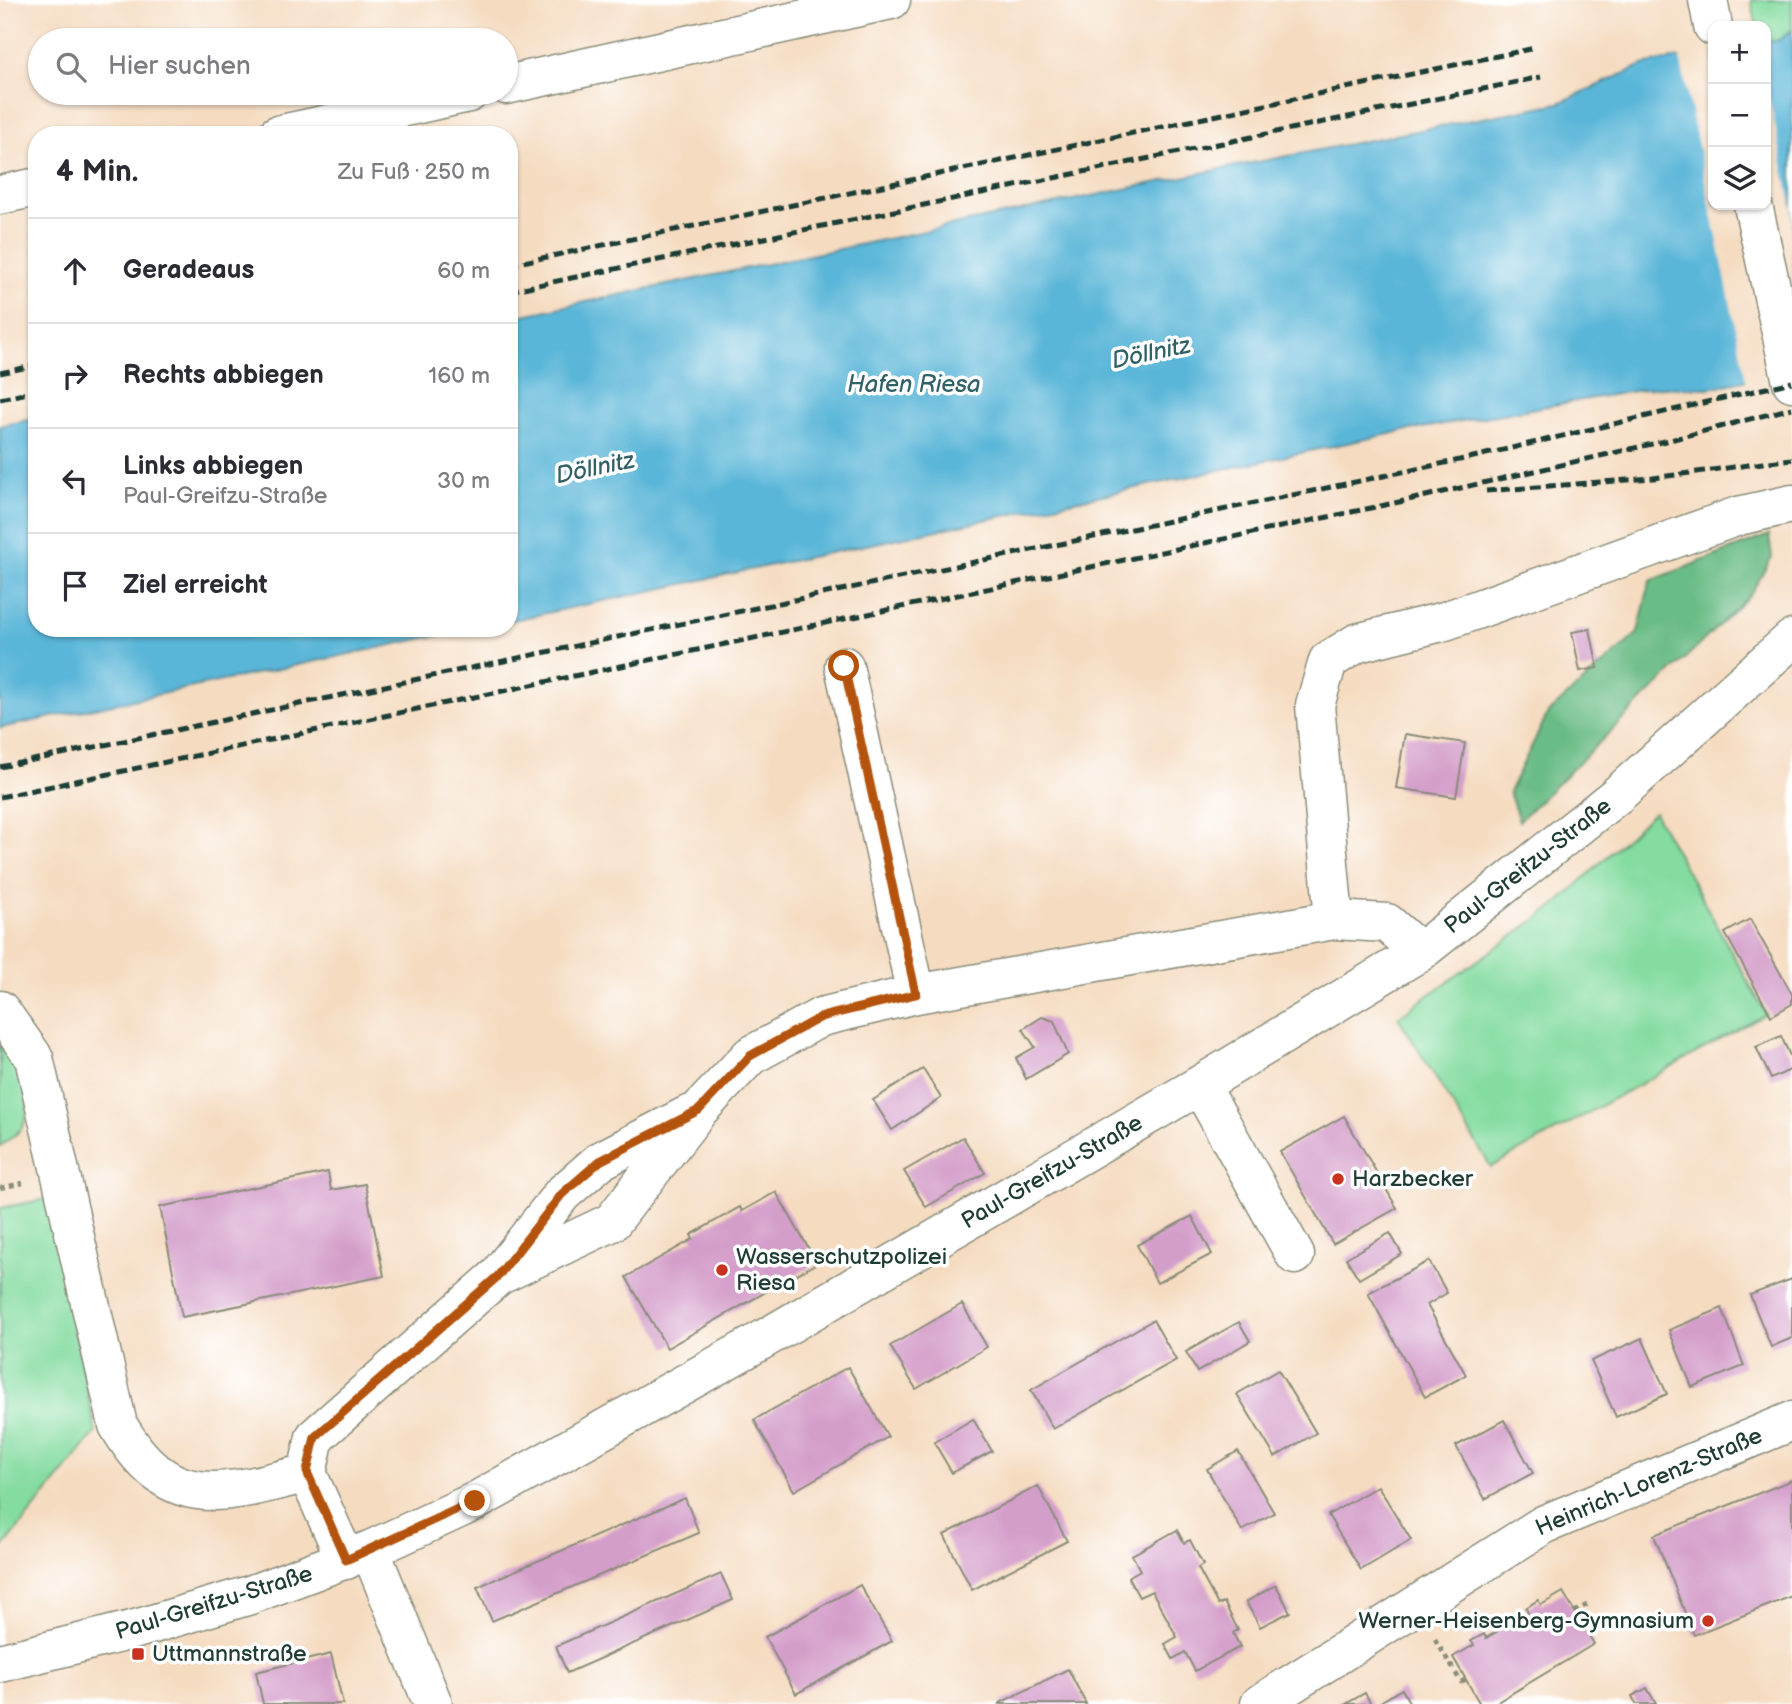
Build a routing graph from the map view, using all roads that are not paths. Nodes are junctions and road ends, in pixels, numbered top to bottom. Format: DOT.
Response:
graph roads {
  1 [pos="891,0"];
  2 [pos="1708,0"];
  3 [pos="1712,21"];
  4 [pos="518,82"];
  5 [pos="413,105"];
  6 [pos="318,126"];
  7 [pos="28,189"];
  8 [pos="0,195"];
  9 [pos="1754,210"];
  10 [pos="1792,382"];
  11 [pos="1792,504"];
  12 [pos="1792,639"];
  13 [pos="844,666"];
  14 [pos="1334,920"];
  15 [pos="1420,952"];
  16 [pos="916,994"];
  17 [pos="0,1010"];
  18 [pos="1200,1085"];
  19 [pos="699,1110"];
  20 [pos="1295,1255"];
  21 [pos="498,1276"];
  22 [pos="1792,1421"];
  23 [pos="307,1472"];
  24 [pos="358,1555"];
  25 [pos="0,1663"];
  26 [pos="433,1704"];
  27 [pos="1260,1704"];
  1 -- 4 [label="main road"];
  2 -- 3 [label="main road"];
  5 -- 6 [label="main road"];
  7 -- 8 [label="main road"];
  9 -- 10 [label="main road"];
  11 -- 14 [label="main road"];
  12 -- 15 [label="main road, Paul-Greifzu-Straße"];
  13 -- 16 [label="main road"];
  14 -- 15 [label="main road"];
  14 -- 16 [label="main road"];
  15 -- 18 [label="main road, Paul-Greifzu-Straße"];
  16 -- 19 [label="main road"];
  17 -- 23 [label="main road"];
  18 -- 20 [label="main road"];
  18 -- 24 [label="main road, Paul-Greifzu-Straße"];
  19 -- 21 [label="main road"];
  19 -- 21 [label="main road"];
  21 -- 23 [label="main road"];
  22 -- 27 [label="main road, Heinrich-Lorenz-Straße"];
  23 -- 24 [label="main road"];
  24 -- 25 [label="main road, Paul-Greifzu-Straße"];
  24 -- 26 [label="main road"];
}
